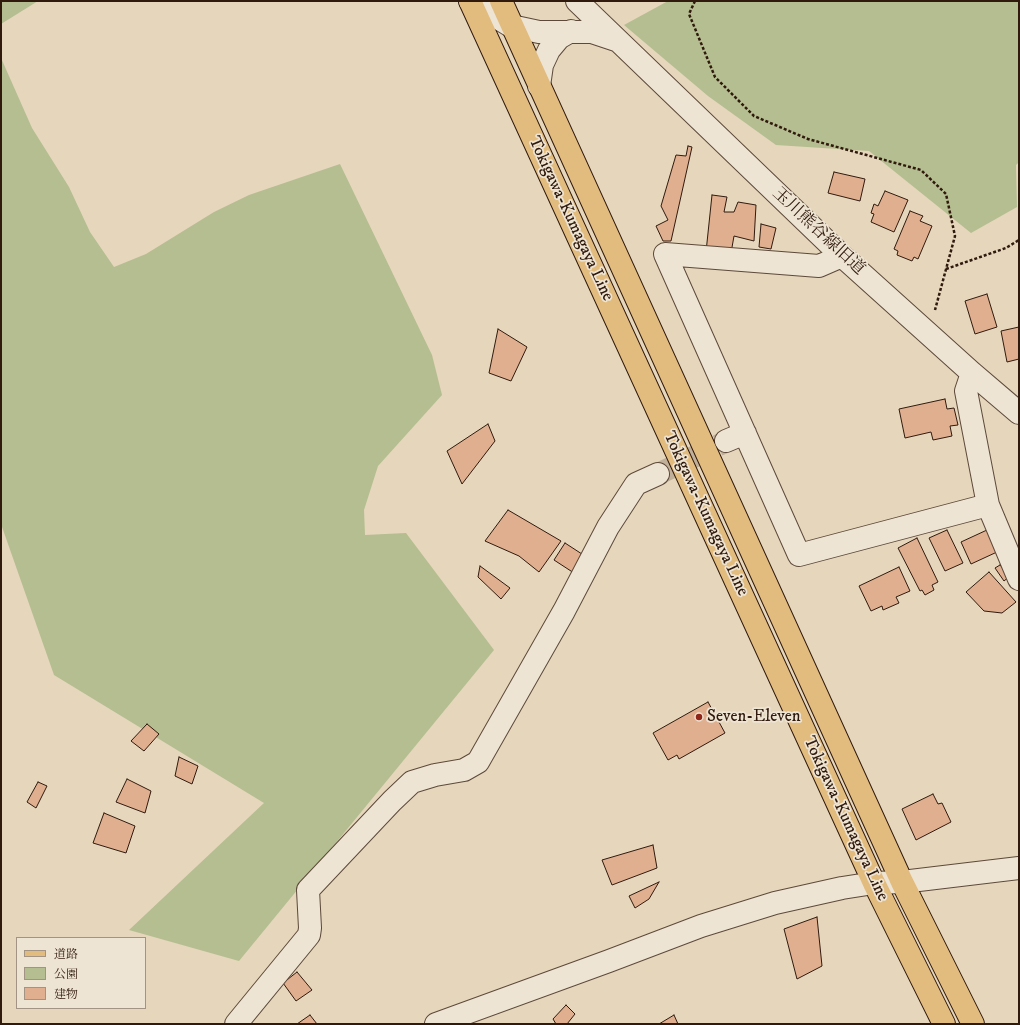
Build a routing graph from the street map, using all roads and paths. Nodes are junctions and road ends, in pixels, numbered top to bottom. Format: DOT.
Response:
graph roads {
  1 [pos="470,1"];
  2 [pos="501,1"];
  3 [pos="577,1"];
  4 [pos="695,1"];
  5 [pos="511,26"];
  6 [pos="571,31"];
  7 [pos="624,44"];
  8 [pos="538,86"];
  9 [pos="1019,240"];
  10 [pos="842,256"];
  11 [pos="946,270"];
  12 [pos="928,334"];
  13 [pos="972,373"];
  14 [pos="1019,413"];
  15 [pos="658,474"];
  16 [pos="988,505"];
  17 [pos="1019,579"];
  18 [pos="1019,868"];
  19 [pos="902,882"];
  20 [pos="874,883"];
  21 [pos="236,1024"];
  22 [pos="436,1024"];
  23 [pos="944,1024"];
  24 [pos="973,1024"];
  1 -- 5 [label="street"];
  1 -- 20 [label="main road, Tokigawa-Kumagaya Line"];
  2 -- 5 [label="main road, Tokigawa-Kumagaya Line"];
  3 -- 7 [label="street, 玉川熊谷線旧道"];
  4 -- 11 [label="path"];
  5 -- 6 [label="street"];
  5 -- 8 [label="main road, Tokigawa-Kumagaya Line"];
  6 -- 7 [label="street"];
  6 -- 8 [label="street"];
  7 -- 10 [label="street, 玉川熊谷線旧道"];
  8 -- 19 [label="main road, Tokigawa-Kumagaya Line"];
  9 -- 11 [label="path"];
  10 -- 12 [label="street, 玉川熊谷線旧道"];
  10 -- 16 [label="street"];
  11 -- 12 [label="path"];
  12 -- 13 [label="street, 玉川熊谷線旧道"];
  13 -- 14 [label="street, 玉川熊谷線旧道"];
  13 -- 16 [label="street"];
  15 -- 21 [label="street"];
  16 -- 17 [label="street"];
  18 -- 19 [label="street"];
  19 -- 20 [label="street"];
  19 -- 24 [label="main road, Tokigawa-Kumagaya Line"];
  20 -- 22 [label="street"];
  20 -- 23 [label="main road, Tokigawa-Kumagaya Line"];
}
